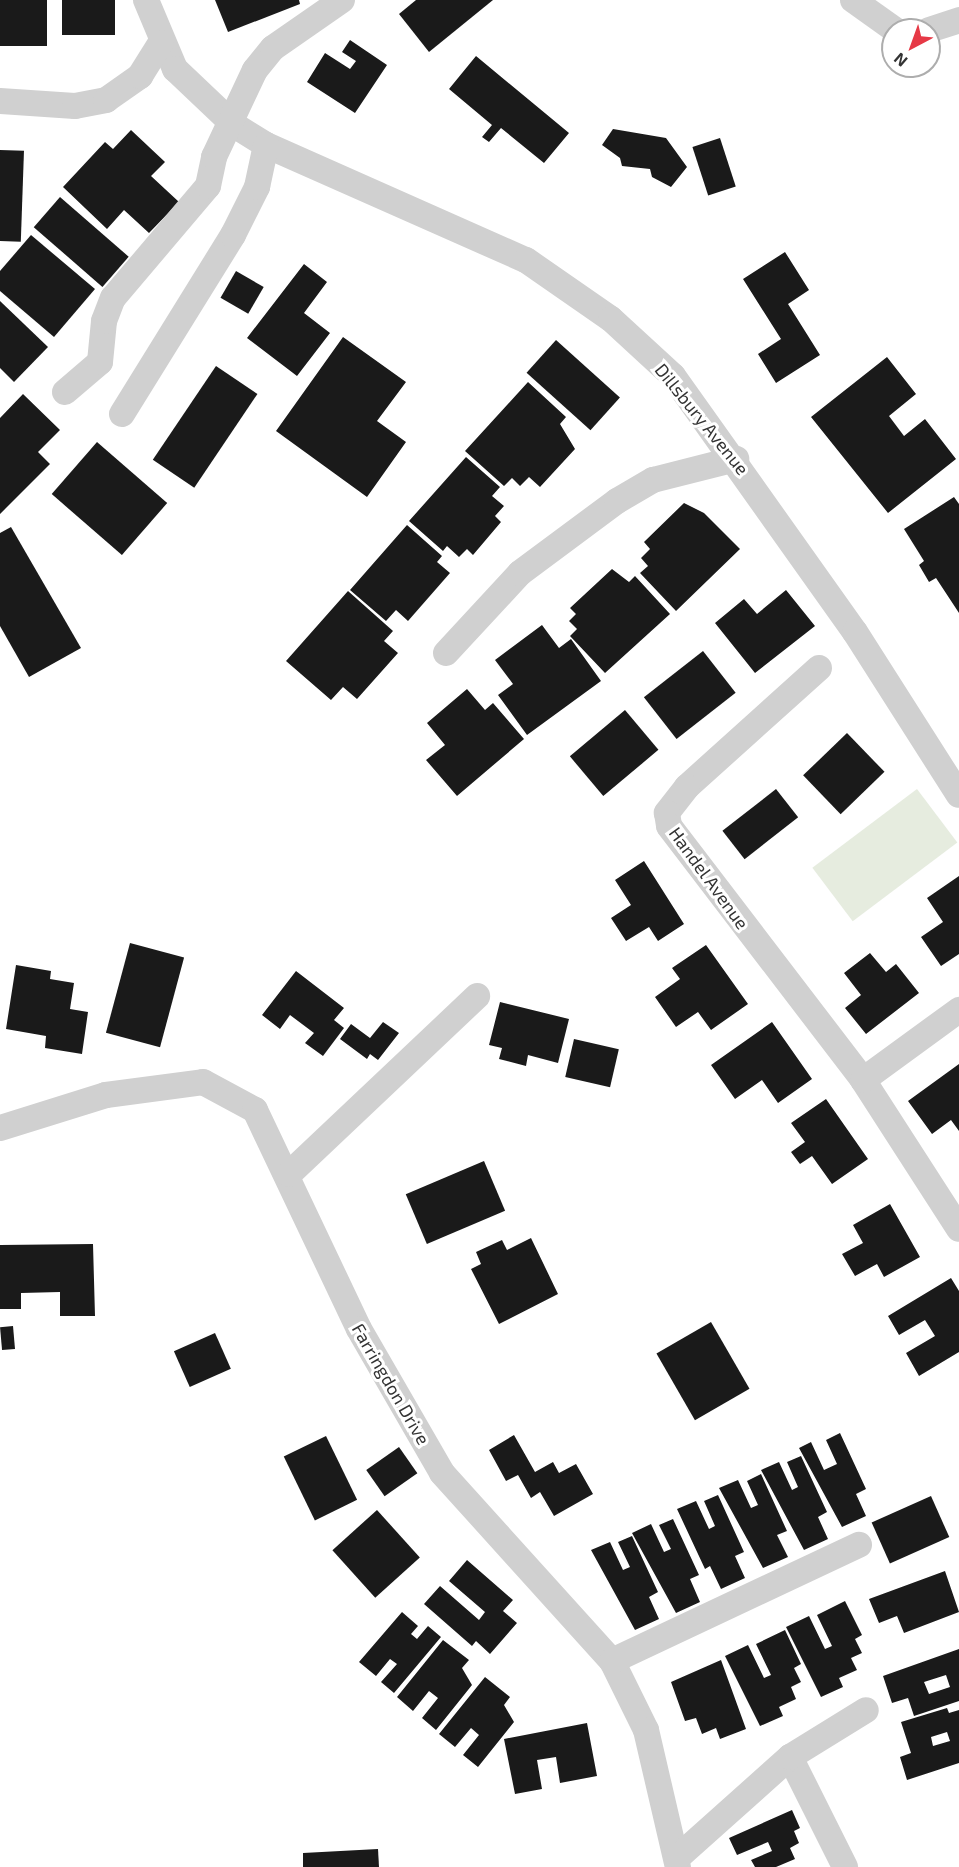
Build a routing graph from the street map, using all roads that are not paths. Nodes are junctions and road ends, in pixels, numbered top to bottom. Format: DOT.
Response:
graph roads {
  1 [pos="146,0"];
  2 [pos="342,0"];
  3 [pos="853,0"];
  4 [pos="881,20"];
  5 [pos="959,20"];
  6 [pos="941,26"];
  7 [pos="161,43"];
  8 [pos="0,101"];
  9 [pos="234,125"];
  10 [pos="266,145"];
  11 [pos="65,392"];
  12 [pos="122,414"];
  13 [pos="736,459"];
  14 [pos="446,653"];
  15 [pos="819,668"];
  16 [pos="959,795"];
  17 [pos="477,996"];
  18 [pos="959,1010"];
  19 [pos="862,1080"];
  20 [pos="0,1128"];
  21 [pos="289,1174"];
  22 [pos="959,1229"];
  23 [pos="859,1545"];
  24 [pos="612,1661"];
  25 [pos="866,1710"];
  26 [pos="790,1757"];
  27 [pos="678,1862"];
  28 [pos="845,1867"];
  1 -- 7 [label="street, Dillsbury Avenue"];
  2 -- 9 [label="street"];
  3 -- 4 [label="street"];
  5 -- 6 [label="street"];
  7 -- 8 [label="street"];
  7 -- 9 [label="street, Dillsbury Avenue"];
  9 -- 10 [label="street, Dillsbury Avenue"];
  9 -- 11 [label="street"];
  10 -- 12 [label="street"];
  10 -- 13 [label="street, Dillsbury Avenue"];
  13 -- 14 [label="street"];
  13 -- 16 [label="street, Dillsbury Avenue"];
  15 -- 19 [label="street, Handel Avenue"];
  17 -- 21 [label="street"];
  18 -- 19 [label="street"];
  19 -- 22 [label="street, Handel Avenue"];
  20 -- 21 [label="street, Farringdon Drive"];
  21 -- 24 [label="street, Farringdon Drive"];
  23 -- 24 [label="street"];
  24 -- 27 [label="street, Farringdon Drive"];
  25 -- 26 [label="street"];
  26 -- 27 [label="street"];
  26 -- 28 [label="street"];
}
